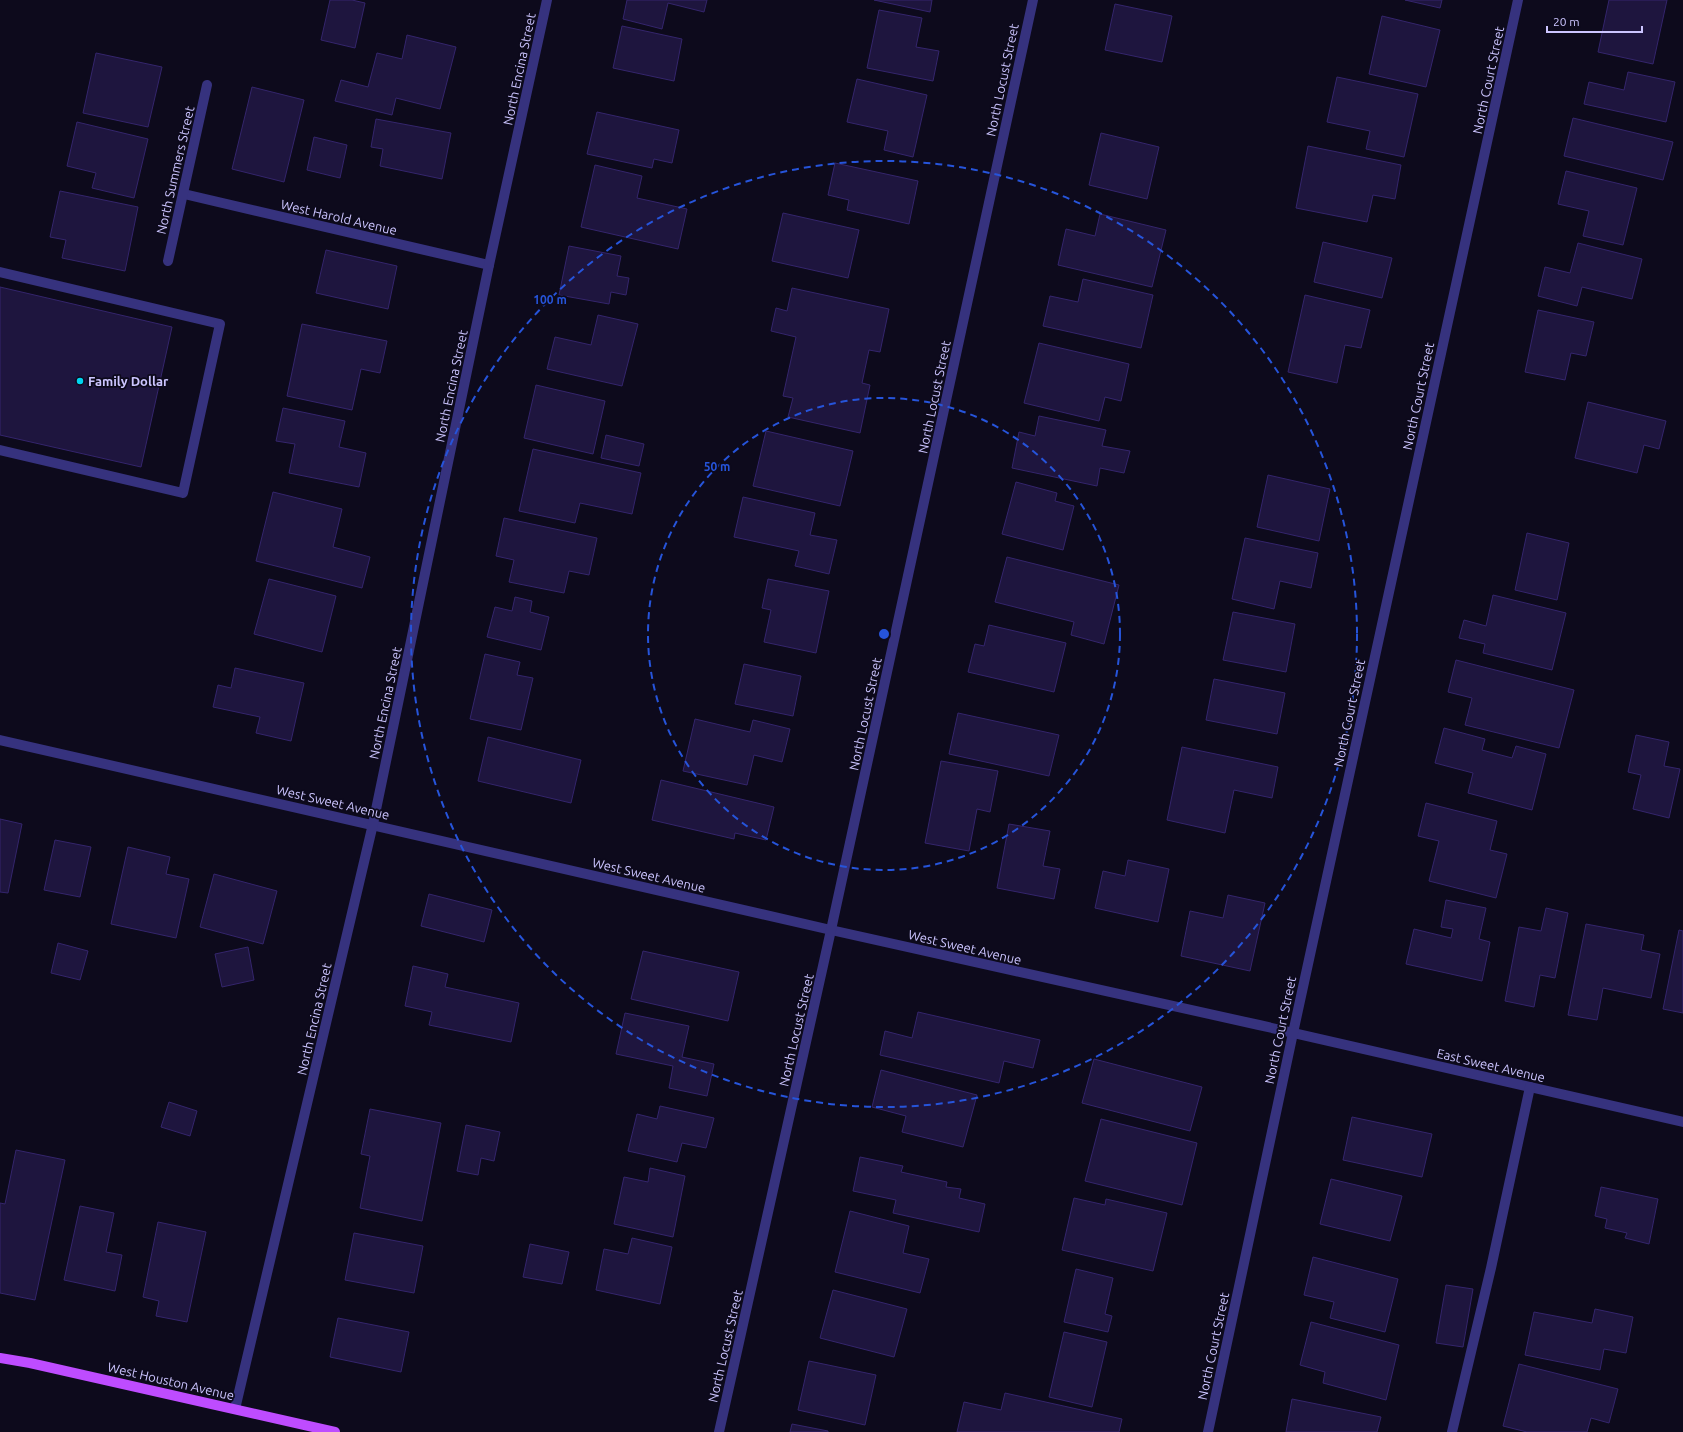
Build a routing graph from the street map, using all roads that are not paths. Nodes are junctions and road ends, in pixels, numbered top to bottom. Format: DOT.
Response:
graph roads {
  1 [pos="547,0"];
  2 [pos="1033,0"];
  3 [pos="1518,0"];
  4 [pos="207,85"];
  5 [pos="184,194"];
  6 [pos="168,261"];
  7 [pos="489,265"];
  8 [pos="0,272"];
  9 [pos="0,450"];
  10 [pos="0,740"];
  11 [pos="373,824"];
  12 [pos="831,930"];
  13 [pos="1293,1033"];
  14 [pos="1530,1087"];
  15 [pos="1683,1122"];
  16 [pos="0,1358"];
  17 [pos="235,1409"];
  18 [pos="335,1432"];
  19 [pos="720,1432"];
  20 [pos="1208,1432"];
  21 [pos="1452,1432"];
  1 -- 7 [label="street, North Encina Street"];
  2 -- 12 [label="street, North Locust Street"];
  3 -- 13 [label="street, North Court Street"];
  4 -- 5 [label="street, North Summers Street"];
  5 -- 6 [label="street, North Summers Street"];
  5 -- 7 [label="street, West Harold Avenue"];
  7 -- 11 [label="street, North Encina Street"];
  8 -- 9 [label="street"];
  10 -- 11 [label="street, West Sweet Avenue"];
  11 -- 12 [label="street, West Sweet Avenue"];
  11 -- 17 [label="street, North Encina Street"];
  12 -- 13 [label="street, West Sweet Avenue"];
  12 -- 19 [label="street, North Locust Street"];
  13 -- 14 [label="street, East Sweet Avenue"];
  13 -- 20 [label="street, North Court Street"];
  14 -- 15 [label="street, East Sweet Avenue"];
  14 -- 21 [label="street"];
  16 -- 17 [label="main road, West Houston Avenue"];
  17 -- 18 [label="main road, West Houston Avenue"];
}
